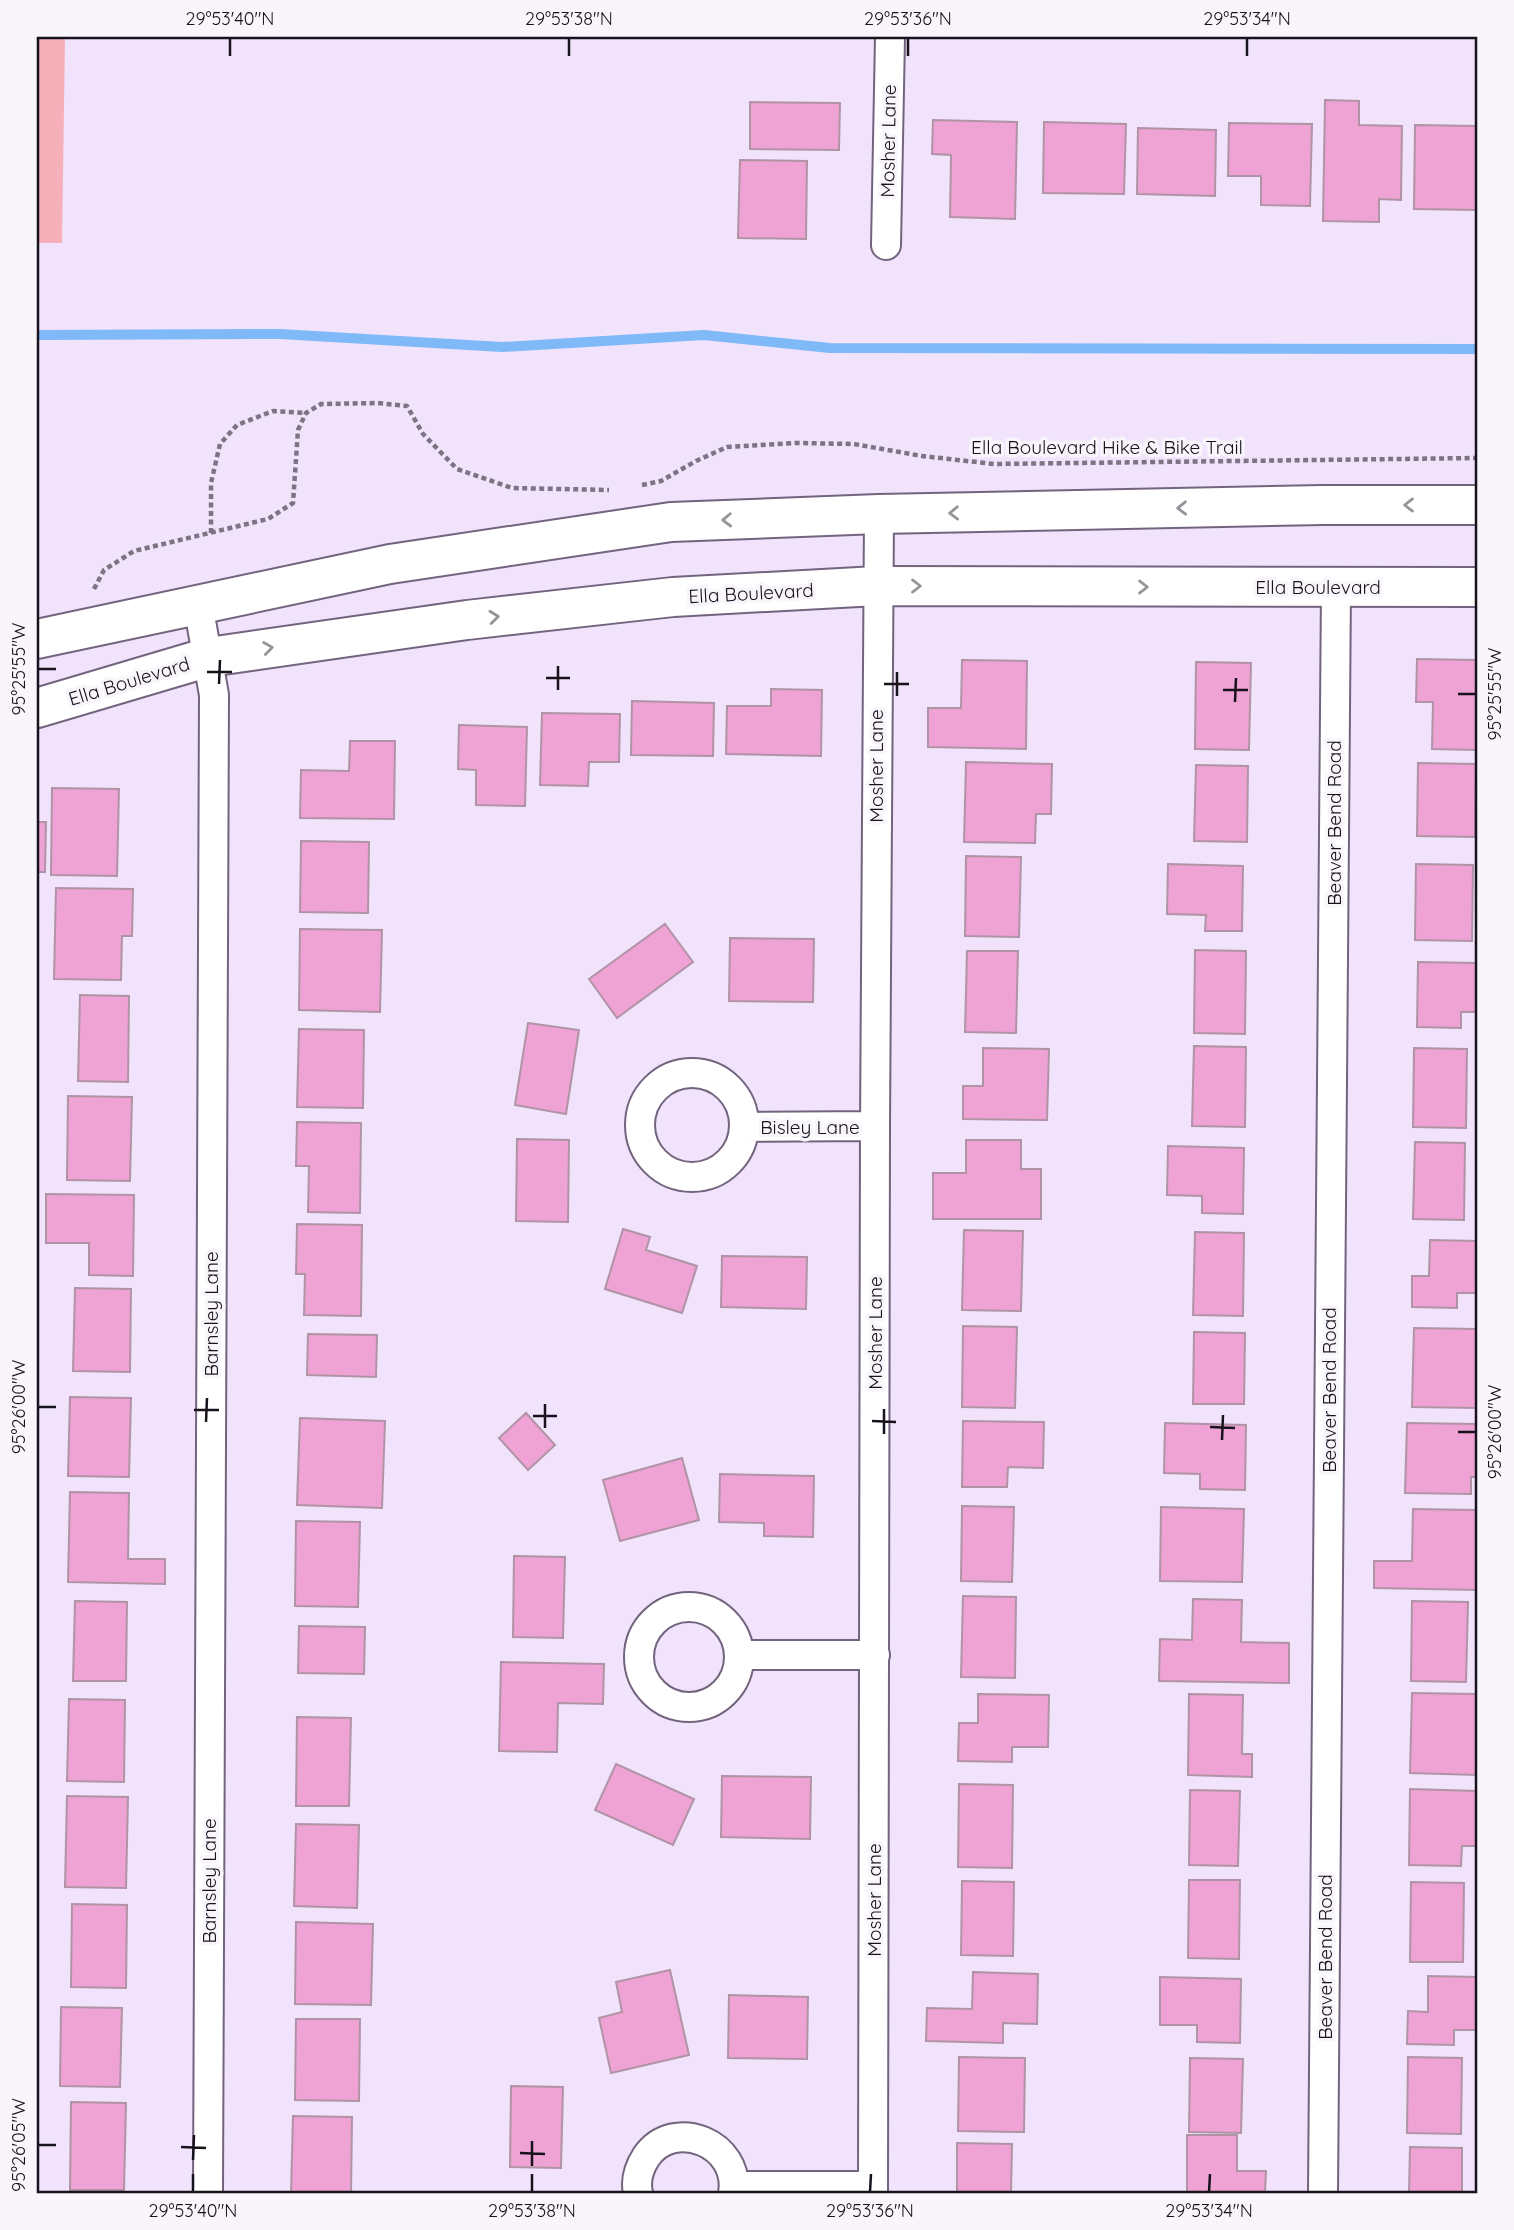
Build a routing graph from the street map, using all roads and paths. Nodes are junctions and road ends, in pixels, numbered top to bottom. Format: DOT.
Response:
graph roads {
  1 [pos="890,37"];
  2 [pos="886,245"];
  3 [pos="306,413"];
  4 [pos="1477,458"];
  5 [pos="635,486"];
  6 [pos="622,488"];
  7 [pos="1477,505"];
  8 [pos="879,514"];
  9 [pos="211,534"];
  10 [pos="877,586"];
  11 [pos="1336,587"];
  12 [pos="1477,587"];
  13 [pos="92,592"];
  14 [pos="198,604"];
  15 [pos="37,639"];
  16 [pos="209,657"];
  17 [pos="37,708"];
  18 [pos="875,1126"];
  19 [pos="745,1127"];
  20 [pos="874,1655"];
  21 [pos="739,1656"];
  22 [pos="733,2190"];
  23 [pos="873,2190"];
  24 [pos="208,2193"];
  25 [pos="638,2193"];
  26 [pos="1323,2193"];
  1 -- 2 [label="street, Mosher Lane"];
  3 -- 6 [label="path"];
  3 -- 9 [label="path"];
  3 -- 9 [label="path"];
  4 -- 5 [label="path, Ella Boulevard Hike & Bike Trail"];
  7 -- 8 [label="main road, one-way"];
  8 -- 10 [label="street, Mosher Lane"];
  8 -- 14 [label="main road, one-way"];
  9 -- 13 [label="path"];
  10 -- 11 [label="main road, Ella Boulevard, one-way"];
  16 -- 10 [label="main road, Ella Boulevard, one-way"];
  10 -- 18 [label="street, Mosher Lane"];
  11 -- 12 [label="main road, Ella Boulevard"];
  11 -- 26 [label="street, Beaver Bend Road"];
  14 -- 15 [label="main road"];
  14 -- 16 [label="street, Barnsley Lane"];
  16 -- 17 [label="main road, Ella Boulevard"];
  16 -- 24 [label="street, Barnsley Lane"];
  18 -- 19 [label="street, Bisley Lane"];
  18 -- 20 [label="street, Mosher Lane"];
  20 -- 21 [label="street"];
  20 -- 23 [label="street, Mosher Lane"];
  22 -- 23 [label="street"];
  22 -- 25 [label="street"];
}
